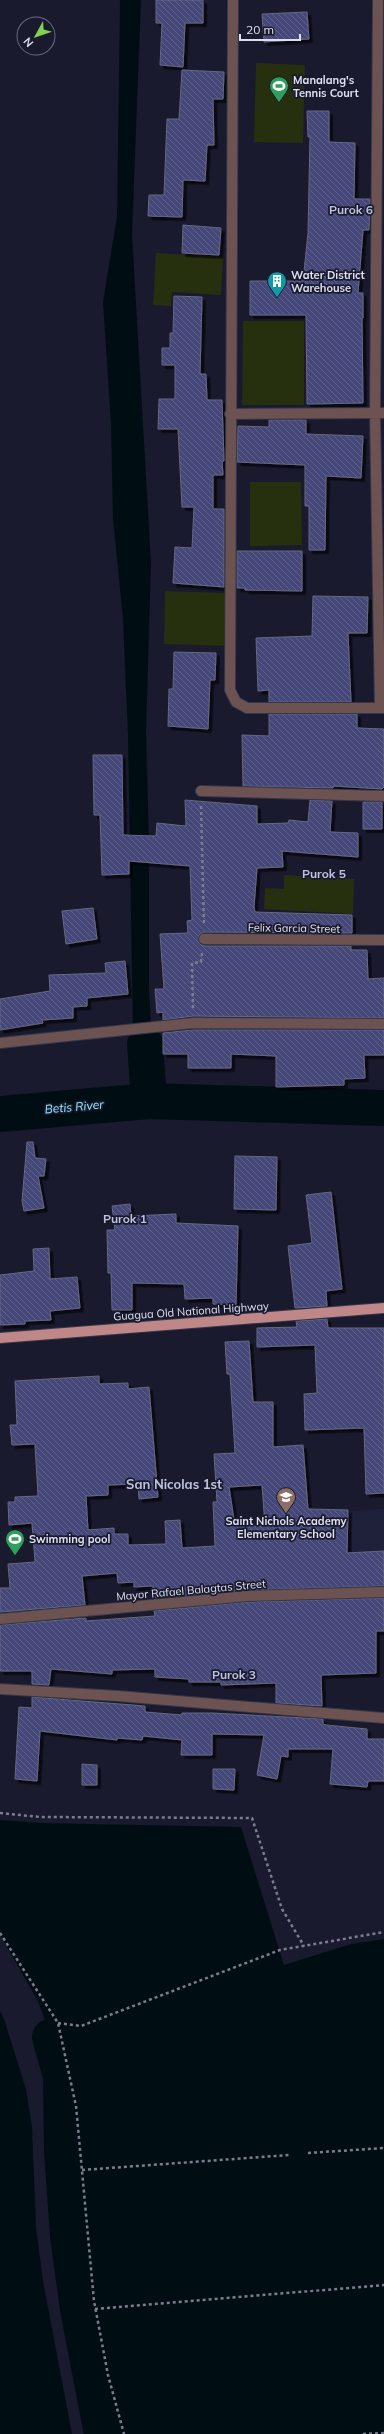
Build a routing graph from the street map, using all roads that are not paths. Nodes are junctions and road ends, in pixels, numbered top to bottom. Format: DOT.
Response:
graph roads {
  1 [pos="233,0"];
  2 [pos="378,0"];
  3 [pos="380,413"];
  4 [pos="230,414"];
  5 [pos="382,708"];
  6 [pos="201,791"];
  7 [pos="384,796"];
  8 [pos="204,939"];
  9 [pos="384,940"];
  10 [pos="384,1024"];
  11 [pos="0,1042"];
  12 [pos="384,1308"];
  13 [pos="0,1338"];
  14 [pos="384,1592"];
  15 [pos="0,1619"];
  16 [pos="0,1689"];
  17 [pos="384,1718"];
  1 -- 4 [label="street"];
  2 -- 3 [label="street"];
  3 -- 4 [label="street"];
  3 -- 5 [label="street"];
  4 -- 5 [label="street"];
  6 -- 7 [label="street"];
  8 -- 9 [label="street, Felix Garcia Street"];
  10 -- 11 [label="street"];
  12 -- 13 [label="main road, Guagua Old National Highway"];
  14 -- 15 [label="street, Mayor Rafael Balagtas Street"];
  16 -- 17 [label="street"];
}
